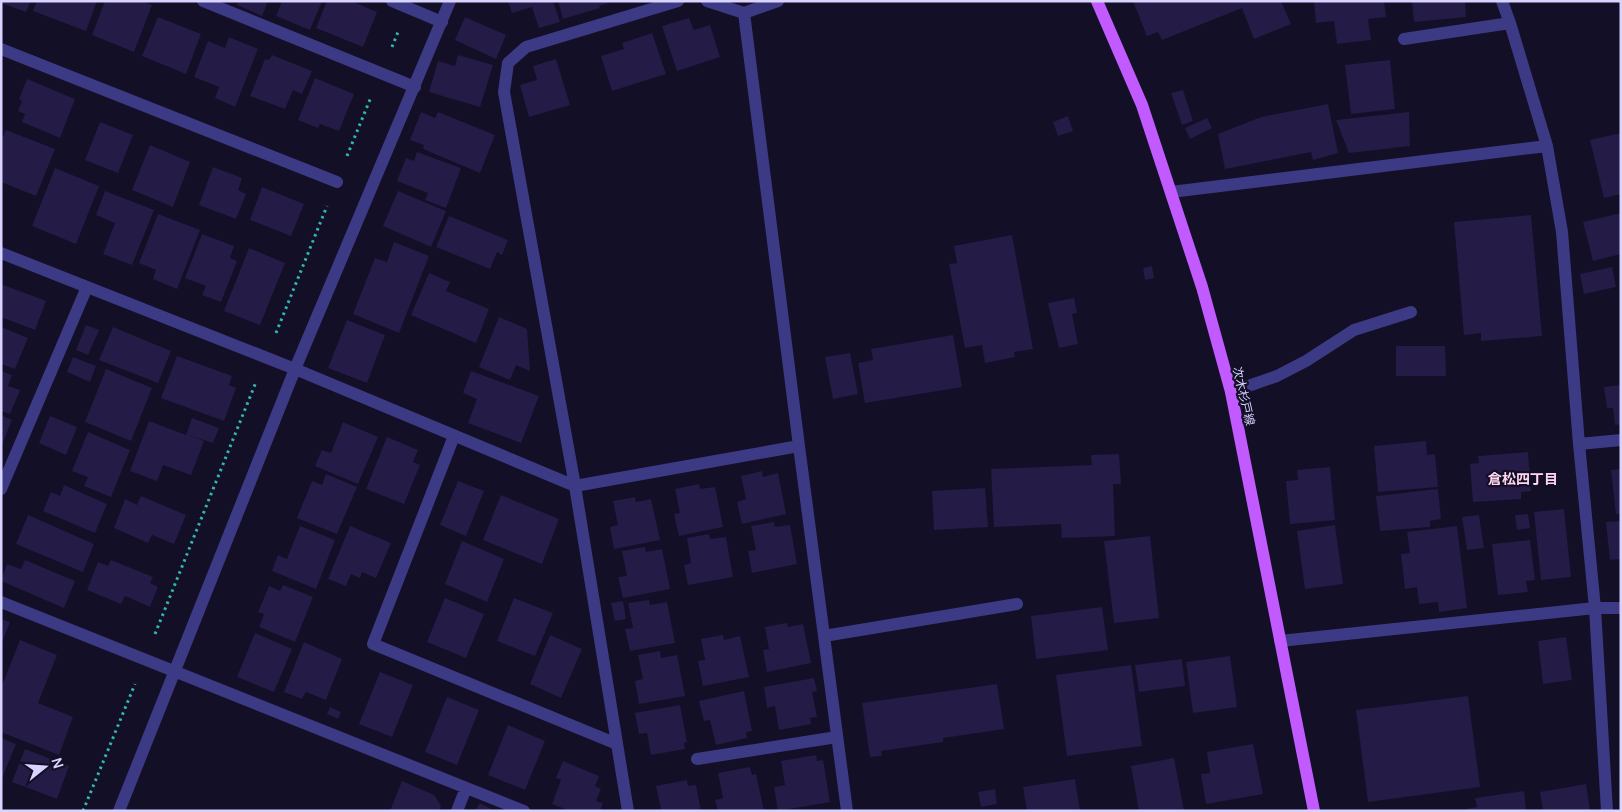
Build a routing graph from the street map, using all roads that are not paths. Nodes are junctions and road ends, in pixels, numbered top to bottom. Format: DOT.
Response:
graph roads {
  1 [pos="203,1"];
  2 [pos="392,1"];
  3 [pos="450,1"];
  4 [pos="678,1"];
  5 [pos="707,1"];
  6 [pos="778,1"];
  7 [pos="1097,1"];
  8 [pos="1502,1"];
  9 [pos="744,12"];
  10 [pos="442,22"];
  11 [pos="1510,23"];
  12 [pos="1404,39"];
  13 [pos="1,49"];
  14 [pos="415,87"];
  15 [pos="1547,146"];
  16 [pos="337,182"];
  17 [pos="1171,192"];
  18 [pos="1,253"];
  19 [pos="88,287"];
  20 [pos="1410,312"];
  21 [pos="295,369"];
  22 [pos="1231,392"];
  23 [pos="454,436"];
  24 [pos="1621,440"];
  25 [pos="1579,444"];
  26 [pos="799,446"];
  27 [pos="575,486"];
  28 [pos="1,488"];
  29 [pos="1,602"];
  30 [pos="1017,604"];
  31 [pos="1594,608"];
  32 [pos="1621,608"];
  33 [pos="824,636"];
  34 [pos="1280,641"];
  35 [pos="173,672"];
  36 [pos="837,737"];
  37 [pos="617,744"];
  38 [pos="697,759"];
  39 [pos="466,788"];
  40 [pos="119,811"];
  41 [pos="457,811"];
  42 [pos="524,811"];
  43 [pos="628,811"];
  44 [pos="847,811"];
  45 [pos="1314,811"];
  46 [pos="1607,811"];
  1 -- 14 [label="street"];
  2 -- 10 [label="street"];
  3 -- 10 [label="street"];
  4 -- 27 [label="street"];
  5 -- 9 [label="street"];
  6 -- 9 [label="street"];
  7 -- 17 [label="main road, 次木杉戸線"];
  8 -- 11 [label="street"];
  9 -- 26 [label="street"];
  10 -- 14 [label="street"];
  11 -- 12 [label="street"];
  11 -- 15 [label="street"];
  13 -- 16 [label="street"];
  14 -- 21 [label="street"];
  15 -- 17 [label="street"];
  15 -- 25 [label="street"];
  17 -- 22 [label="main road, 次木杉戸線"];
  18 -- 19 [label="street"];
  19 -- 21 [label="street"];
  19 -- 28 [label="street"];
  20 -- 22 [label="street"];
  21 -- 23 [label="street"];
  21 -- 35 [label="street"];
  22 -- 34 [label="main road, 次木杉戸線"];
  23 -- 27 [label="street"];
  23 -- 37 [label="street"];
  24 -- 25 [label="street"];
  25 -- 31 [label="street"];
  26 -- 27 [label="street"];
  26 -- 33 [label="street"];
  27 -- 37 [label="street"];
  29 -- 35 [label="street"];
  30 -- 33 [label="street"];
  31 -- 32 [label="street"];
  31 -- 34 [label="street"];
  31 -- 46 [label="street"];
  33 -- 36 [label="street"];
  34 -- 45 [label="main road, 次木杉戸線"];
  35 -- 39 [label="street"];
  35 -- 40 [label="street"];
  36 -- 38 [label="street"];
  36 -- 44 [label="street"];
  37 -- 43 [label="street"];
  39 -- 41 [label="street"];
  39 -- 42 [label="street"];
}
